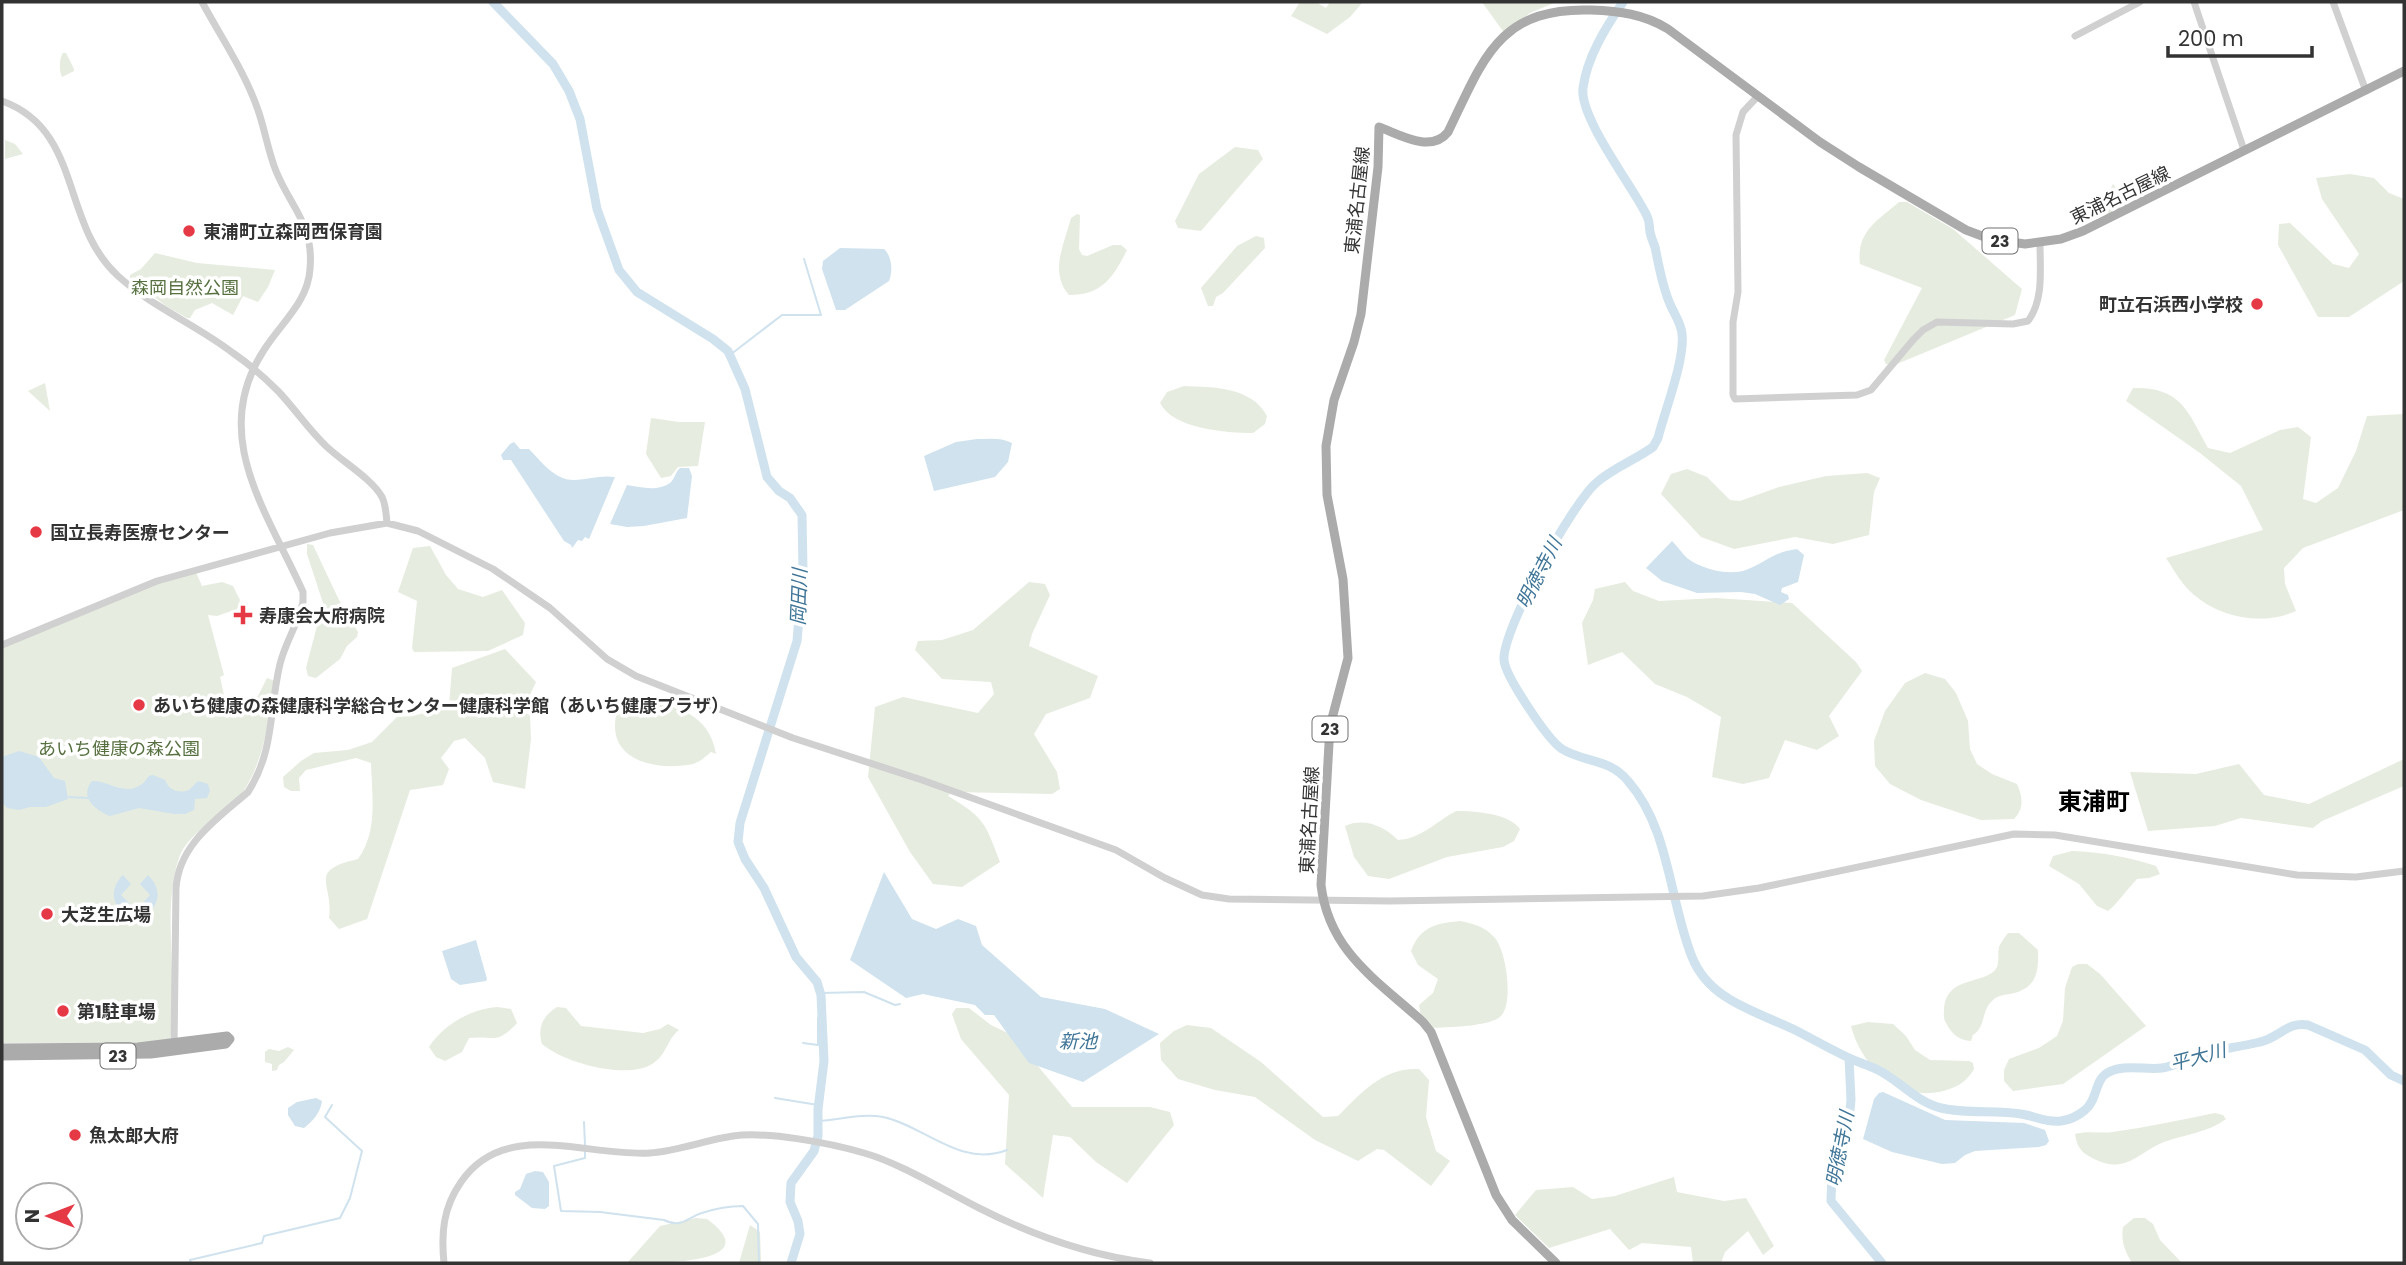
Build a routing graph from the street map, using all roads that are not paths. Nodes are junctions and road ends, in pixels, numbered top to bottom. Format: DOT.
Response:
graph roads {
  1 [pos="202,2"];
  2 [pos="2140,2"];
  3 [pos="2194,2"];
  4 [pos="2333,2"];
  5 [pos="1595,6"];
  6 [pos="2075,36"];
  7 [pos="2404,71"];
  8 [pos="2366,91"];
  9 [pos="1758,96"];
  10 [pos="2,101"];
  11 [pos="2244,150"];
  12 [pos="2040,244"];
  13 [pos="253,369"];
  14 [pos="387,523"];
  15 [pos="282,546"];
  16 [pos="2,645"];
  17 [pos="2404,871"];
  18 [pos="1323,900"];
  19 [pos="2,1048"];
  20 [pos="174,1048"];
  21 [pos="2,1056"];
  22 [pos="444,1263"];
  23 [pos="1150,1263"];
  24 [pos="1556,1263"];
  1 -- 13 [label="street"];
  2 -- 6 [label="street"];
  3 -- 11 [label="street"];
  4 -- 8 [label="street"];
  5 -- 9 [label="main road, 東浦名古屋線 / 23"];
  5 -- 18 [label="main road, 東浦名古屋線 / 23"];
  7 -- 8 [label="main road, 東浦名古屋線 / 23"];
  8 -- 11 [label="main road, 東浦名古屋線 / 23"];
  9 -- 12 [label="main road, 東浦名古屋線 / 23"];
  9 -- 12 [label="street"];
  10 -- 13 [label="street"];
  11 -- 12 [label="main road, 東浦名古屋線 / 23"];
  13 -- 14 [label="street"];
  13 -- 15 [label="street"];
  14 -- 15 [label="street"];
  14 -- 18 [label="street"];
  15 -- 16 [label="street"];
  15 -- 20 [label="street"];
  17 -- 18 [label="street"];
  18 -- 24 [label="main road, 東浦名古屋線 / 23"];
  19 -- 20 [label="main road, 23"];
  20 -- 20 [label="main road, 23"];
  20 -- 21 [label="main road, 23"];
  22 -- 23 [label="street"];
}
